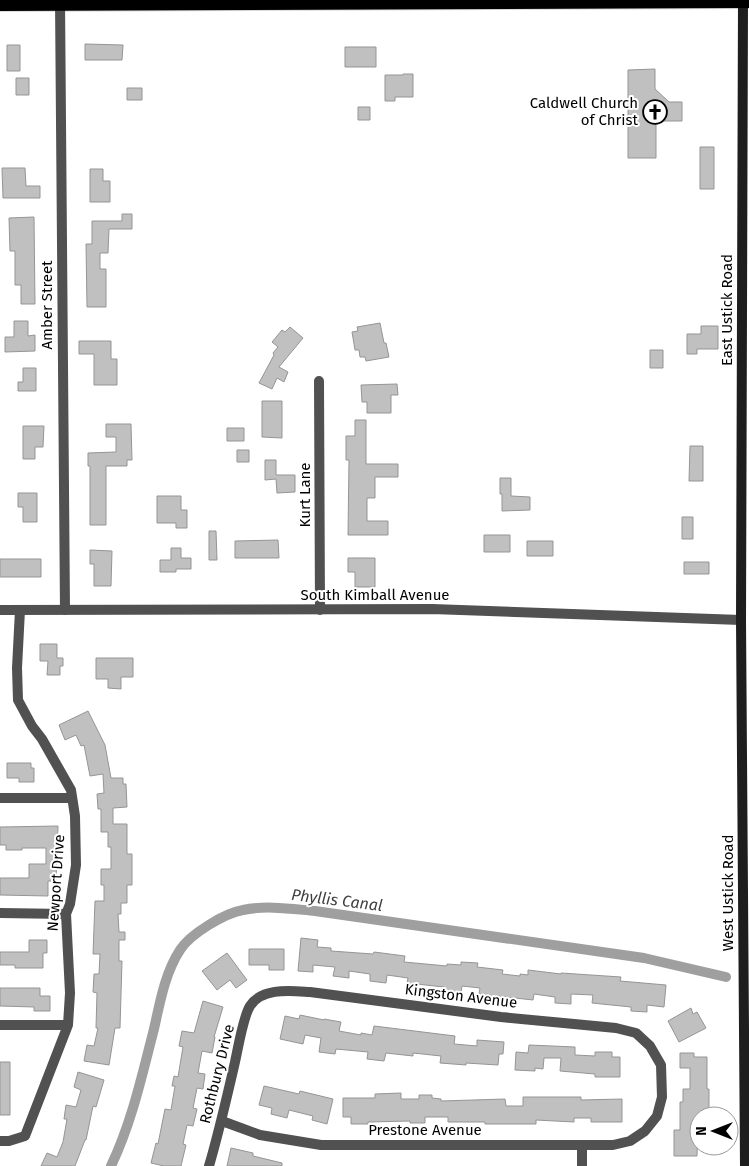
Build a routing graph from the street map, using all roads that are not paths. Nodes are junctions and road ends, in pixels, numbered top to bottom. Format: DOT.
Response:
graph roads {
  1 [pos="745,1"];
  2 [pos="60,2"];
  3 [pos="216,2"];
  4 [pos="0,5"];
  5 [pos="319,381"];
  6 [pos="0,610"];
  7 [pos="20,610"];
  8 [pos="64,610"];
  9 [pos="320,610"];
  10 [pos="745,620"];
  11 [pos="0,798"];
  12 [pos="72,798"];
  13 [pos="0,913"];
  14 [pos="66,914"];
  15 [pos="264,995"];
  16 [pos="0,1025"];
  17 [pos="68,1025"];
  18 [pos="222,1121"];
  19 [pos="0,1141"];
  20 [pos="630,1141"];
  21 [pos="582,1146"];
  22 [pos="209,1166"];
  23 [pos="582,1166"];
  24 [pos="745,1166"];
  1 -- 3 [label="main road"];
  1 -- 10 [label="main road, East Ustick Road"];
  2 -- 3 [label="main road"];
  2 -- 4 [label="main road"];
  2 -- 8 [label="street, Amber Street"];
  5 -- 9 [label="street, Kurt Lane"];
  6 -- 7 [label="street, South Kimball Avenue"];
  7 -- 8 [label="street, South Kimball Avenue"];
  7 -- 12 [label="street, Newport Drive"];
  8 -- 9 [label="street, South Kimball Avenue"];
  9 -- 10 [label="street, South Kimball Avenue"];
  10 -- 24 [label="main road, West Ustick Road"];
  11 -- 12 [label="street"];
  12 -- 14 [label="street, Newport Drive"];
  13 -- 14 [label="street"];
  14 -- 17 [label="street, Newport Drive"];
  15 -- 18 [label="street, Rothbury Drive"];
  15 -- 20 [label="street, Kingston Avenue"];
  16 -- 17 [label="street"];
  17 -- 19 [label="street, Newport Drive"];
  18 -- 21 [label="street, Prestone Avenue"];
  18 -- 22 [label="street, Rothbury Drive"];
  20 -- 21 [label="street, Prestone Avenue"];
  21 -- 23 [label="street"];
}
